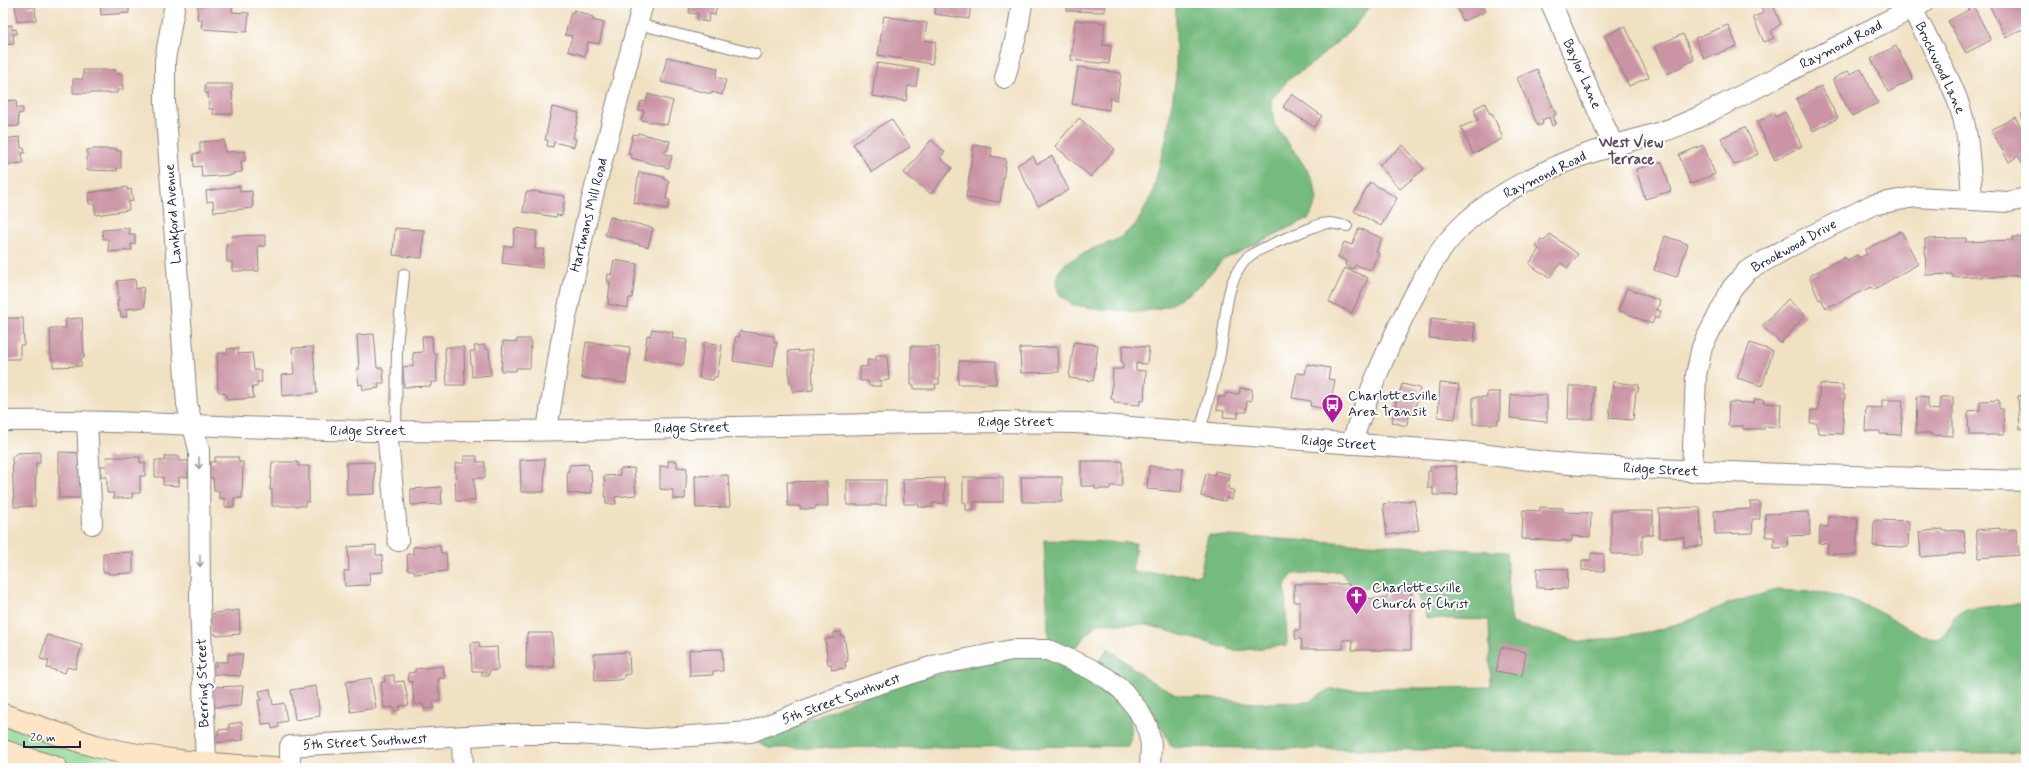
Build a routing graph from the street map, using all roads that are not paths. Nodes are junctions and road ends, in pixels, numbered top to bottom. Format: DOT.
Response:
graph roads {
  1 [pos="175,3"];
  2 [pos="644,3"];
  3 [pos="1022,3"];
  4 [pos="1557,5"];
  5 [pos="1917,6"];
  6 [pos="638,24"];
  7 [pos="755,54"];
  8 [pos="1005,78"];
  9 [pos="1613,145"];
  10 [pos="2026,198"];
  11 [pos="1972,200"];
  12 [pos="1347,226"];
  13 [pos="404,274"];
  14 [pos="3,421"];
  15 [pos="87,422"];
  16 [pos="193,426"];
  17 [pos="547,430"];
  18 [pos="391,431"];
  19 [pos="1200,432"];
  20 [pos="1351,444"];
  21 [pos="1692,472"];
  22 [pos="2026,481"];
  23 [pos="92,524"];
  24 [pos="398,541"];
  25 [pos="3,715"];
  26 [pos="462,737"];
  27 [pos="3,751"];
  28 [pos="206,764"];
  29 [pos="56,768"];
  30 [pos="275,768"];
  31 [pos="290,768"];
  32 [pos="463,768"];
  33 [pos="1150,768"];
  1 -- 16 [label="street, Lankford Avenue"];
  2 -- 6 [label="street, Hartmans Mill Road"];
  3 -- 8 [label="street"];
  4 -- 9 [label="street, Baylor Lane"];
  5 -- 9 [label="street, Raymond Road"];
  5 -- 11 [label="street, Brockwood Lane"];
  6 -- 7 [label="lane"];
  6 -- 17 [label="street, Hartmans Mill Road"];
  9 -- 20 [label="street, Raymond Road"];
  10 -- 11 [label="street, Brookwood Drive"];
  11 -- 21 [label="street, Brookwood Drive"];
  12 -- 19 [label="lane"];
  13 -- 18 [label="lane"];
  14 -- 15 [label="street, Ridge Street"];
  15 -- 16 [label="street, Ridge Street"];
  15 -- 23 [label="street"];
  16 -- 18 [label="street, Ridge Street"];
  16 -- 28 [label="street, Berring Street, one-way"];
  17 -- 18 [label="street, Ridge Street"];
  17 -- 19 [label="street, Ridge Street"];
  18 -- 24 [label="street"];
  19 -- 20 [label="street, Ridge Street"];
  20 -- 21 [label="street, Ridge Street"];
  21 -- 22 [label="street, Ridge Street"];
  25 -- 28 [label="main road"];
  26 -- 31 [label="street, 5th Street Southwest"];
  26 -- 32 [label="street"];
  26 -- 33 [label="street, 5th Street Southwest"];
  27 -- 29 [label="main road"];
  28 -- 30 [label="main road"];
}
